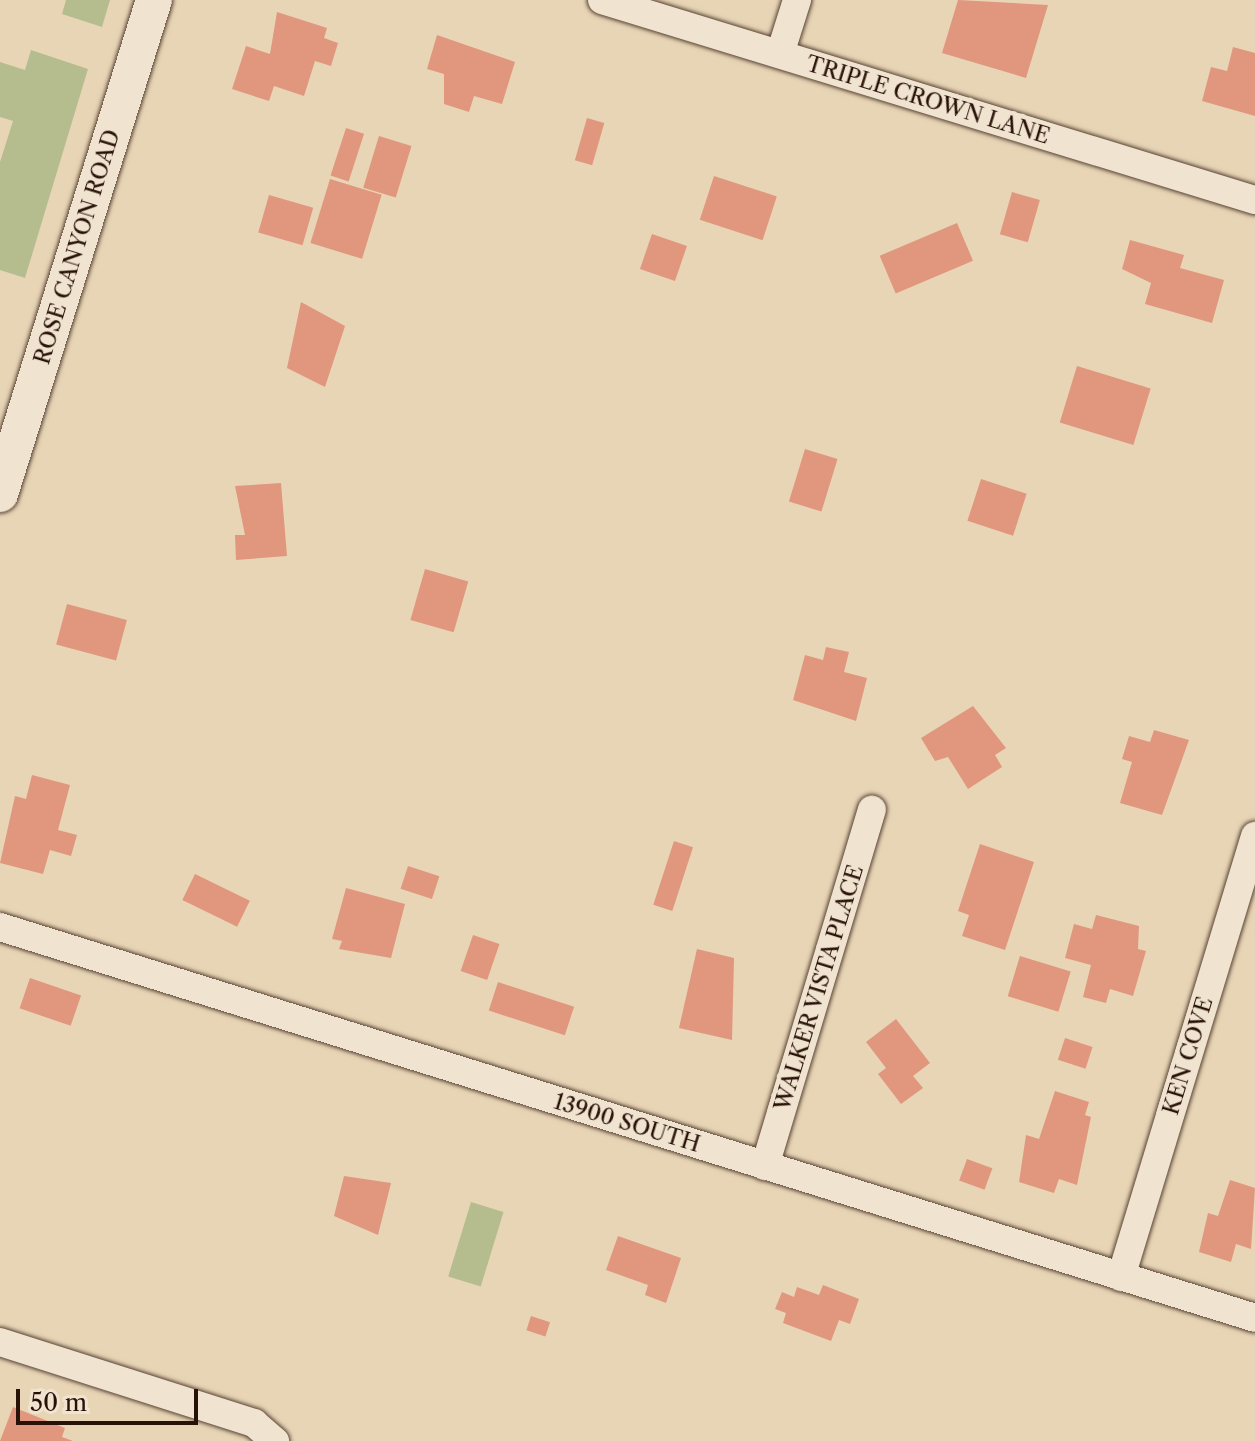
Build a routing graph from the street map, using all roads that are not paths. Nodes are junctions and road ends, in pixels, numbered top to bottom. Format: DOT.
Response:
graph roads {
  1 [pos="154,0"];
  2 [pos="602,0"];
  3 [pos="797,0"];
  4 [pos="780,54"];
  5 [pos="1255,200"];
  6 [pos="0,494"];
  7 [pos="872,810"];
  8 [pos="1255,836"];
  9 [pos="0,927"];
  10 [pos="765,1166"];
  11 [pos="1121,1277"];
  12 [pos="1255,1318"];
  13 [pos="0,1342"];
  14 [pos="275,1441"];
  1 -- 6 [label="street, ROSE CANYON ROAD"];
  2 -- 4 [label="street, TRIPLE CROWN LANE"];
  3 -- 4 [label="street"];
  4 -- 5 [label="street, TRIPLE CROWN LANE"];
  7 -- 10 [label="street, WALKER VISTA PLACE"];
  8 -- 11 [label="street, KEN COVE"];
  9 -- 10 [label="street, 13900 SOUTH"];
  10 -- 11 [label="street, 13900 SOUTH"];
  11 -- 12 [label="street, 13900 SOUTH"];
  13 -- 14 [label="street"];
}
